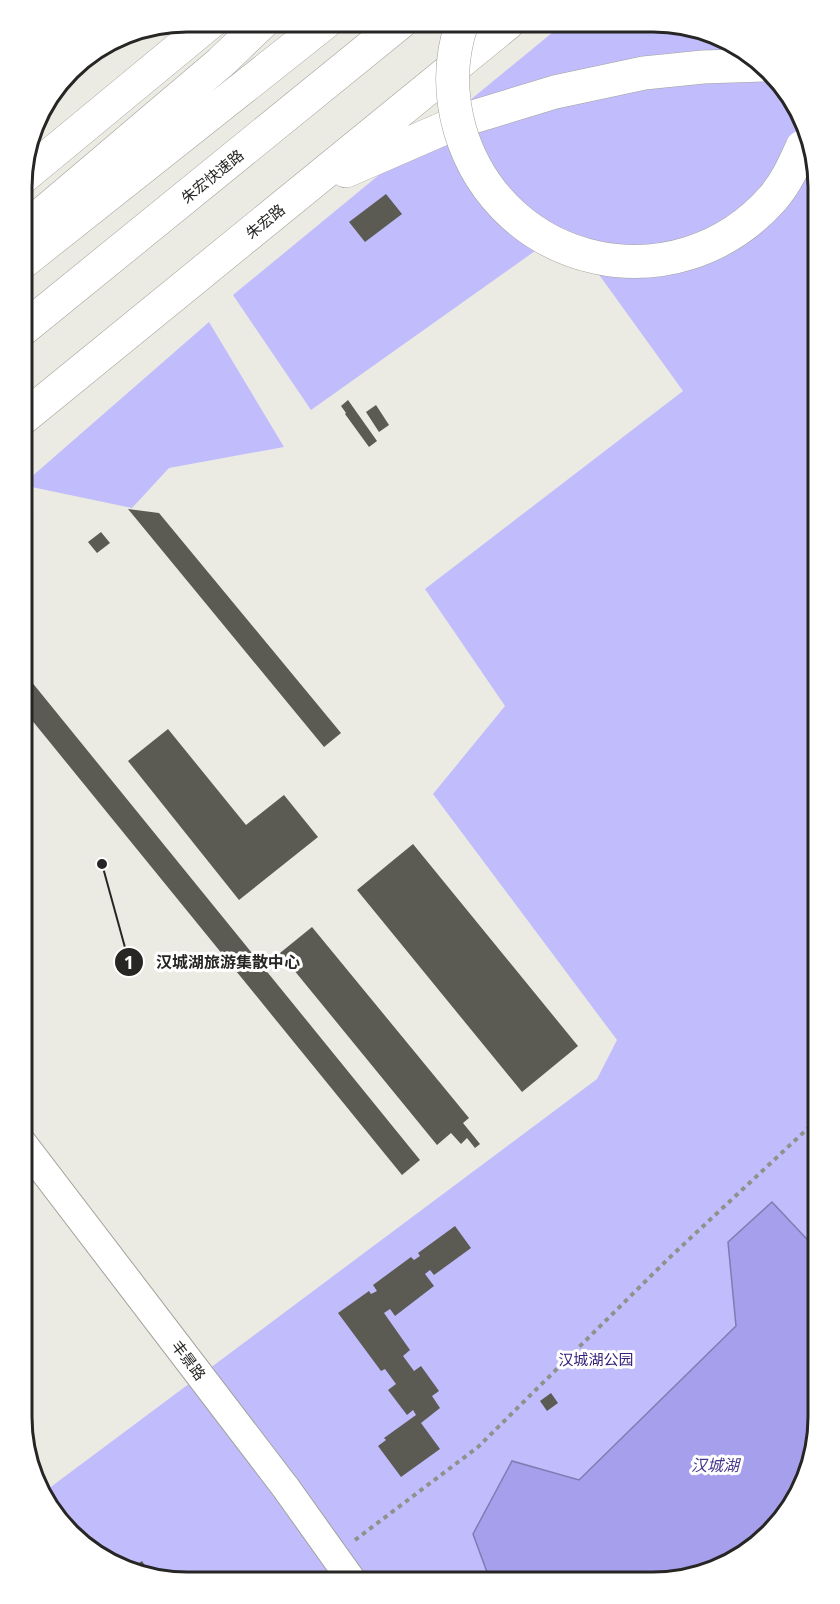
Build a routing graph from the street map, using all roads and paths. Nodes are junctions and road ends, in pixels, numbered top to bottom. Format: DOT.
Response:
graph roads {
  1 [pos="199,32"];
  2 [pos="252,32"];
  3 [pos="313,32"];
  4 [pos="389,32"];
  5 [pos="460,32"];
  6 [pos="497,32"];
  7 [pos="750,66"];
  8 [pos="802,144"];
  9 [pos="33,169"];
  10 [pos="298,194"];
  11 [pos="32,223"];
  12 [pos="32,255"];
  13 [pos="32,322"];
  14 [pos="32,410"];
  15 [pos="808,1128"];
  16 [pos="32,1155"];
  17 [pos="346,1546"];
  18 [pos="318,1568"];
  19 [pos="313,1572"];
  20 [pos="346,1572"];
  1 -- 9 [label="main road"];
  2 -- 11 [label="main road"];
  3 -- 12 [label="main road"];
  4 -- 13 [label="main road, 朱宏快速路"];
  5 -- 8 [label="main road, bridge"];
  6 -- 10 [label="main road, 朱宏路"];
  7 -- 10 [label="main road"];
  10 -- 14 [label="main road, 朱宏路"];
  15 -- 17 [label="path"];
  16 -- 20 [label="street, 丰景路, bridge"];
  18 -- 19 [label="path"];
}
